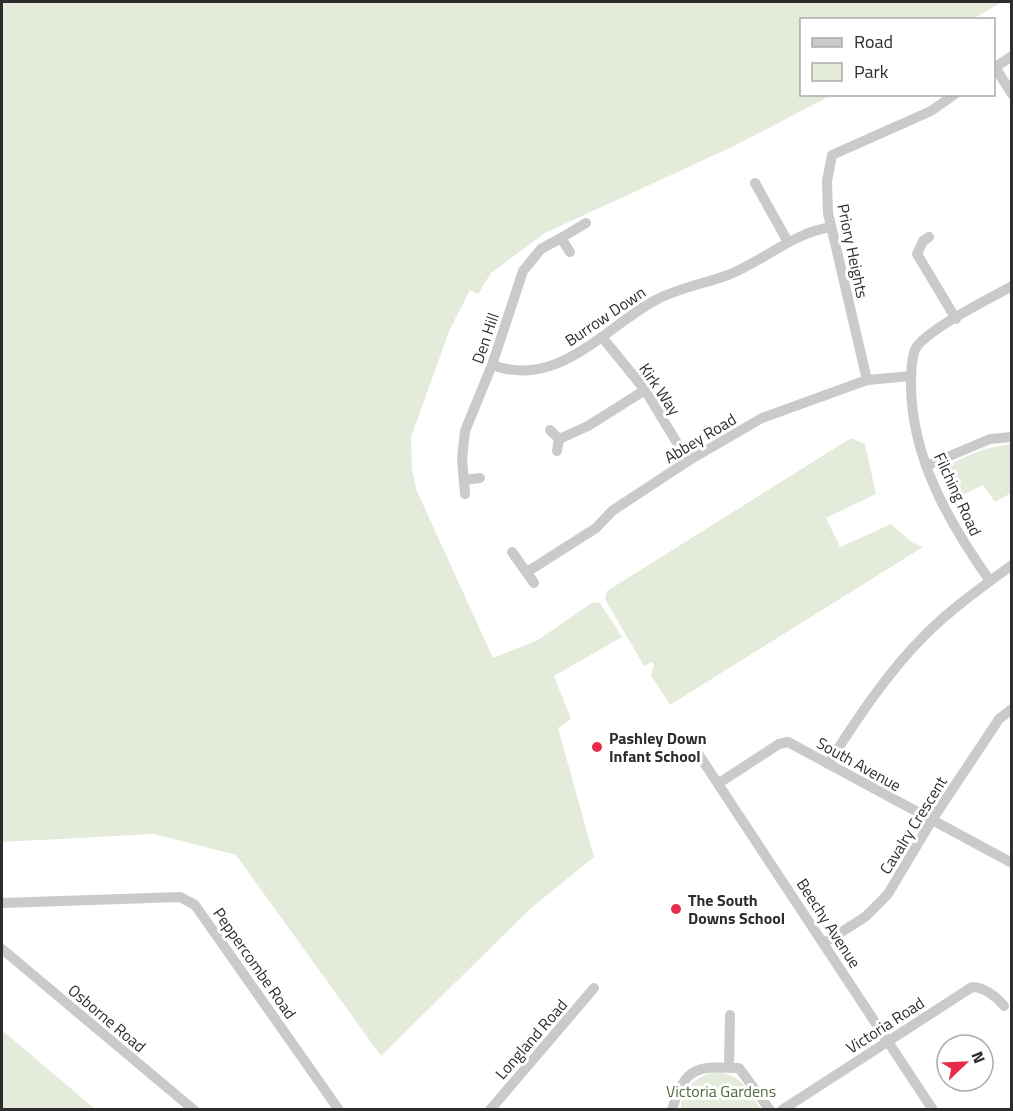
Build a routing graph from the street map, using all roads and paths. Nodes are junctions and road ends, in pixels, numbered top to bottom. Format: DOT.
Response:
graph roads {
  1 [pos="1011,56"];
  2 [pos="995,66"];
  3 [pos="995,69"];
  4 [pos="1011,94"];
  5 [pos="952,96"];
  6 [pos="755,183"];
  7 [pos="586,223"];
  8 [pos="831,227"];
  9 [pos="929,237"];
  10 [pos="561,238"];
  11 [pos="788,242"];
  12 [pos="570,252"];
  13 [pos="1011,286"];
  14 [pos="956,319"];
  15 [pos="602,337"];
  16 [pos="492,366"];
  17 [pos="911,376"];
  18 [pos="867,380"];
  19 [pos="645,390"];
  20 [pos="550,430"];
  21 [pos="1011,437"];
  22 [pos="559,439"];
  23 [pos="557,450"];
  24 [pos="688,461"];
  25 [pos="926,466"];
  26 [pos="480,478"];
  27 [pos="464,480"];
  28 [pos="465,494"];
  29 [pos="512,552"];
  30 [pos="1011,565"];
  31 [pos="527,572"];
  32 [pos="990,581"];
  33 [pos="534,583"];
  34 [pos="1011,709"];
  35 [pos="699,755"];
  36 [pos="828,764"];
  37 [pos="719,783"];
  38 [pos="932,820"];
  39 [pos="1011,863"];
  40 [pos="2,903"];
  41 [pos="824,943"];
  42 [pos="2,949"];
  43 [pos="594,988"];
  44 [pos="1004,1006"];
  45 [pos="730,1015"];
  46 [pos="889,1041"];
  47 [pos="729,1067"];
  48 [pos="194,1110"];
  49 [pos="339,1110"];
  50 [pos="490,1110"];
  51 [pos="672,1110"];
  52 [pos="770,1110"];
  53 [pos="782,1110"];
  54 [pos="933,1110"];
  1 -- 2 [label="street"];
  3 -- 4 [label="street"];
  5 -- 8 [label="street, Priory Heights"];
  6 -- 11 [label="street"];
  7 -- 10 [label="street, Den Hill"];
  8 -- 11 [label="street, Burrow Down"];
  8 -- 18 [label="street, Priory Heights"];
  9 -- 14 [label="street"];
  10 -- 12 [label="street"];
  10 -- 16 [label="street, Den Hill"];
  11 -- 15 [label="street, Burrow Down"];
  13 -- 14 [label="street, Filching Road"];
  14 -- 17 [label="street, Filching Road"];
  15 -- 16 [label="street, Burrow Down"];
  15 -- 19 [label="street, Kirk Way"];
  16 -- 27 [label="street, Den Hill"];
  17 -- 18 [label="street, Abbey Road"];
  17 -- 25 [label="street, Filching Road"];
  18 -- 24 [label="street, Abbey Road"];
  19 -- 22 [label="street"];
  19 -- 24 [label="street, Kirk Way"];
  20 -- 22 [label="street"];
  21 -- 25 [label="street"];
  22 -- 23 [label="street"];
  24 -- 31 [label="street, Abbey Road"];
  25 -- 32 [label="street, Filching Road"];
  26 -- 27 [label="street"];
  27 -- 28 [label="street, Den Hill"];
  29 -- 31 [label="street"];
  30 -- 32 [label="street"];
  31 -- 33 [label="street"];
  32 -- 36 [label="street"];
  34 -- 38 [label="street, Cavalry Crescent"];
  35 -- 37 [label="street, Beechy Avenue"];
  36 -- 37 [label="street, South Avenue"];
  36 -- 38 [label="street, South Avenue"];
  37 -- 41 [label="street, Beechy Avenue"];
  38 -- 39 [label="street, South Avenue"];
  38 -- 41 [label="street, Cavalry Crescent"];
  40 -- 49 [label="street, Peppercombe Road"];
  41 -- 46 [label="street, Beechy Avenue"];
  42 -- 48 [label="street, Osborne Road"];
  43 -- 50 [label="street, Longland Road"];
  44 -- 46 [label="street, Victoria Road"];
  45 -- 47 [label="street"];
  46 -- 53 [label="street, Victoria Road"];
  46 -- 54 [label="street, Beechy Avenue"];
  47 -- 51 [label="street"];
  47 -- 52 [label="street"];
}
